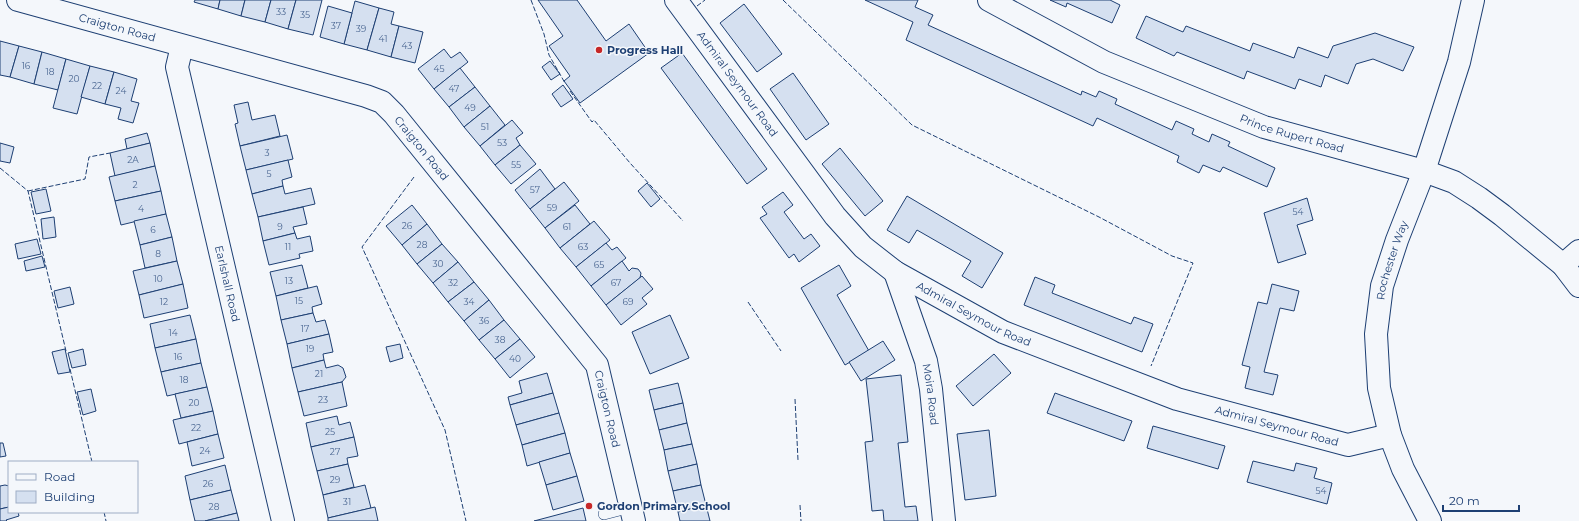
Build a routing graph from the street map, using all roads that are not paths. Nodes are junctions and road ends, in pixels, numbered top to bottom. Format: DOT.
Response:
graph roads {
  1 [pos="18,0"];
  2 [pos="676,0"];
  3 [pos="989,0"];
  4 [pos="1473,0"];
  5 [pos="182,46"];
  6 [pos="1424,171"];
  7 [pos="1579,251"];
  8 [pos="1562,265"];
  9 [pos="895,272"];
  10 [pos="1579,286"];
  11 [pos="1390,435"];
  12 [pos="604,514"];
  13 [pos="633,514"];
  14 [pos="283,521"];
  15 [pos="944,521"];
  16 [pos="1430,521"];
  1 -- 5 [label="street, Craigton Road"];
  2 -- 9 [label="street, Admiral Seymour Road"];
  3 -- 6 [label="street, Prince Rupert Road"];
  4 -- 6 [label="street, Rochester Way"];
  5 -- 13 [label="street, Craigton Road"];
  5 -- 14 [label="street, Earlshall Road"];
  6 -- 8 [label="street, Prince Rupert Road"];
  6 -- 11 [label="street, Rochester Way"];
  7 -- 8 [label="street"];
  8 -- 10 [label="street, Prince Rupert Road"];
  9 -- 11 [label="street, Admiral Seymour Road"];
  9 -- 15 [label="street, Moira Road"];
  11 -- 16 [label="street, Rochester Way"];
  12 -- 13 [label="lane"];
}
